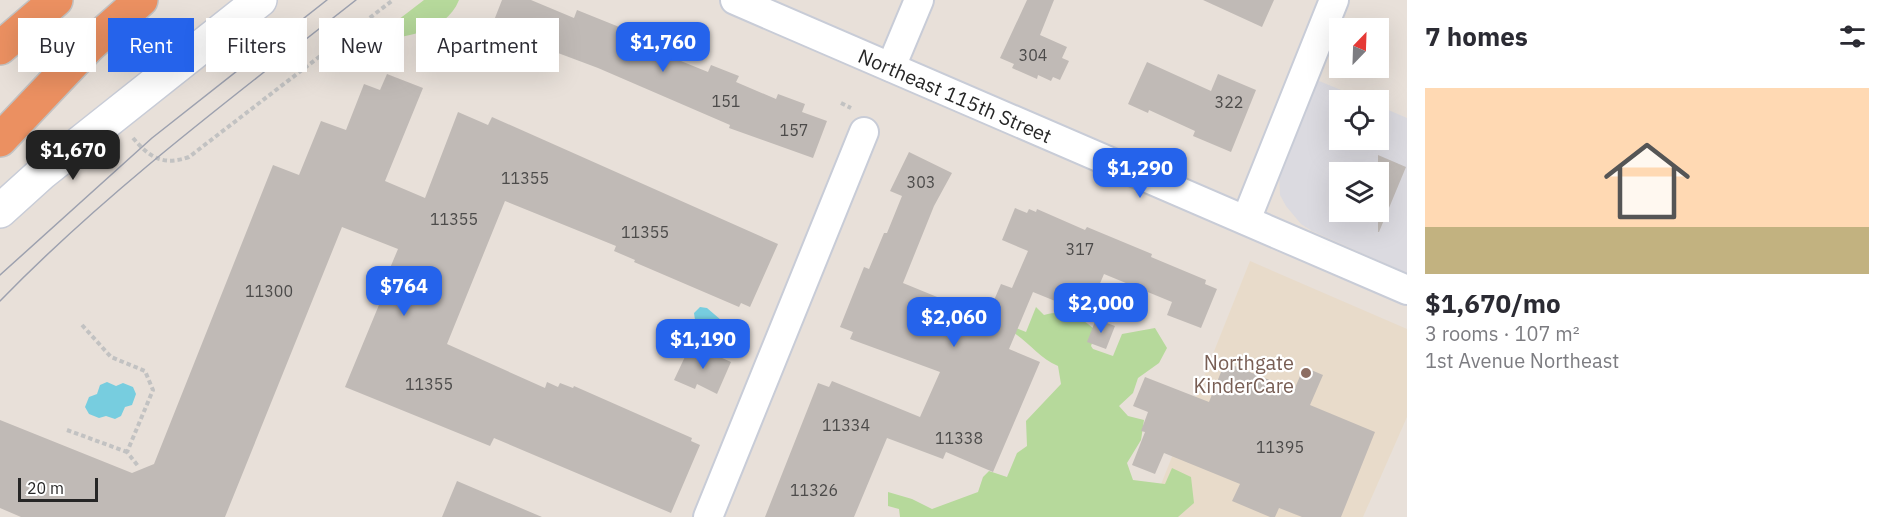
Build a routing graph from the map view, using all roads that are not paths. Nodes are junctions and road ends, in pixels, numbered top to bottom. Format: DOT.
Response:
graph roads {
  1 [pos="56,0"];
  2 [pos="141,0"];
  3 [pos="260,0"];
  4 [pos="735,0"];
  5 [pos="919,0"];
  6 [pos="1334,0"];
  7 [pos="96,40"];
  8 [pos="0,48"];
  9 [pos="891,67"];
  10 [pos="53,72"];
  11 [pos="64,72"];
  12 [pos="0,116"];
  13 [pos="858,120"];
  14 [pos="0,140"];
  15 [pos="0,211"];
  16 [pos="1246,220"];
  17 [pos="1407,290"];
  18 [pos="708,517"];
  1 -- 8 [label="highway"];
  2 -- 7 [label="highway"];
  3 -- 15 [label="street"];
  4 -- 9 [label="street, Northeast 115th Street"];
  5 -- 9 [label="street"];
  6 -- 16 [label="street"];
  9 -- 16 [label="street, Northeast 115th Street"];
  10 -- 12 [label="highway"];
  11 -- 14 [label="highway"];
  13 -- 18 [label="street"];
  16 -- 17 [label="street, Northeast 115th Street"];
}
